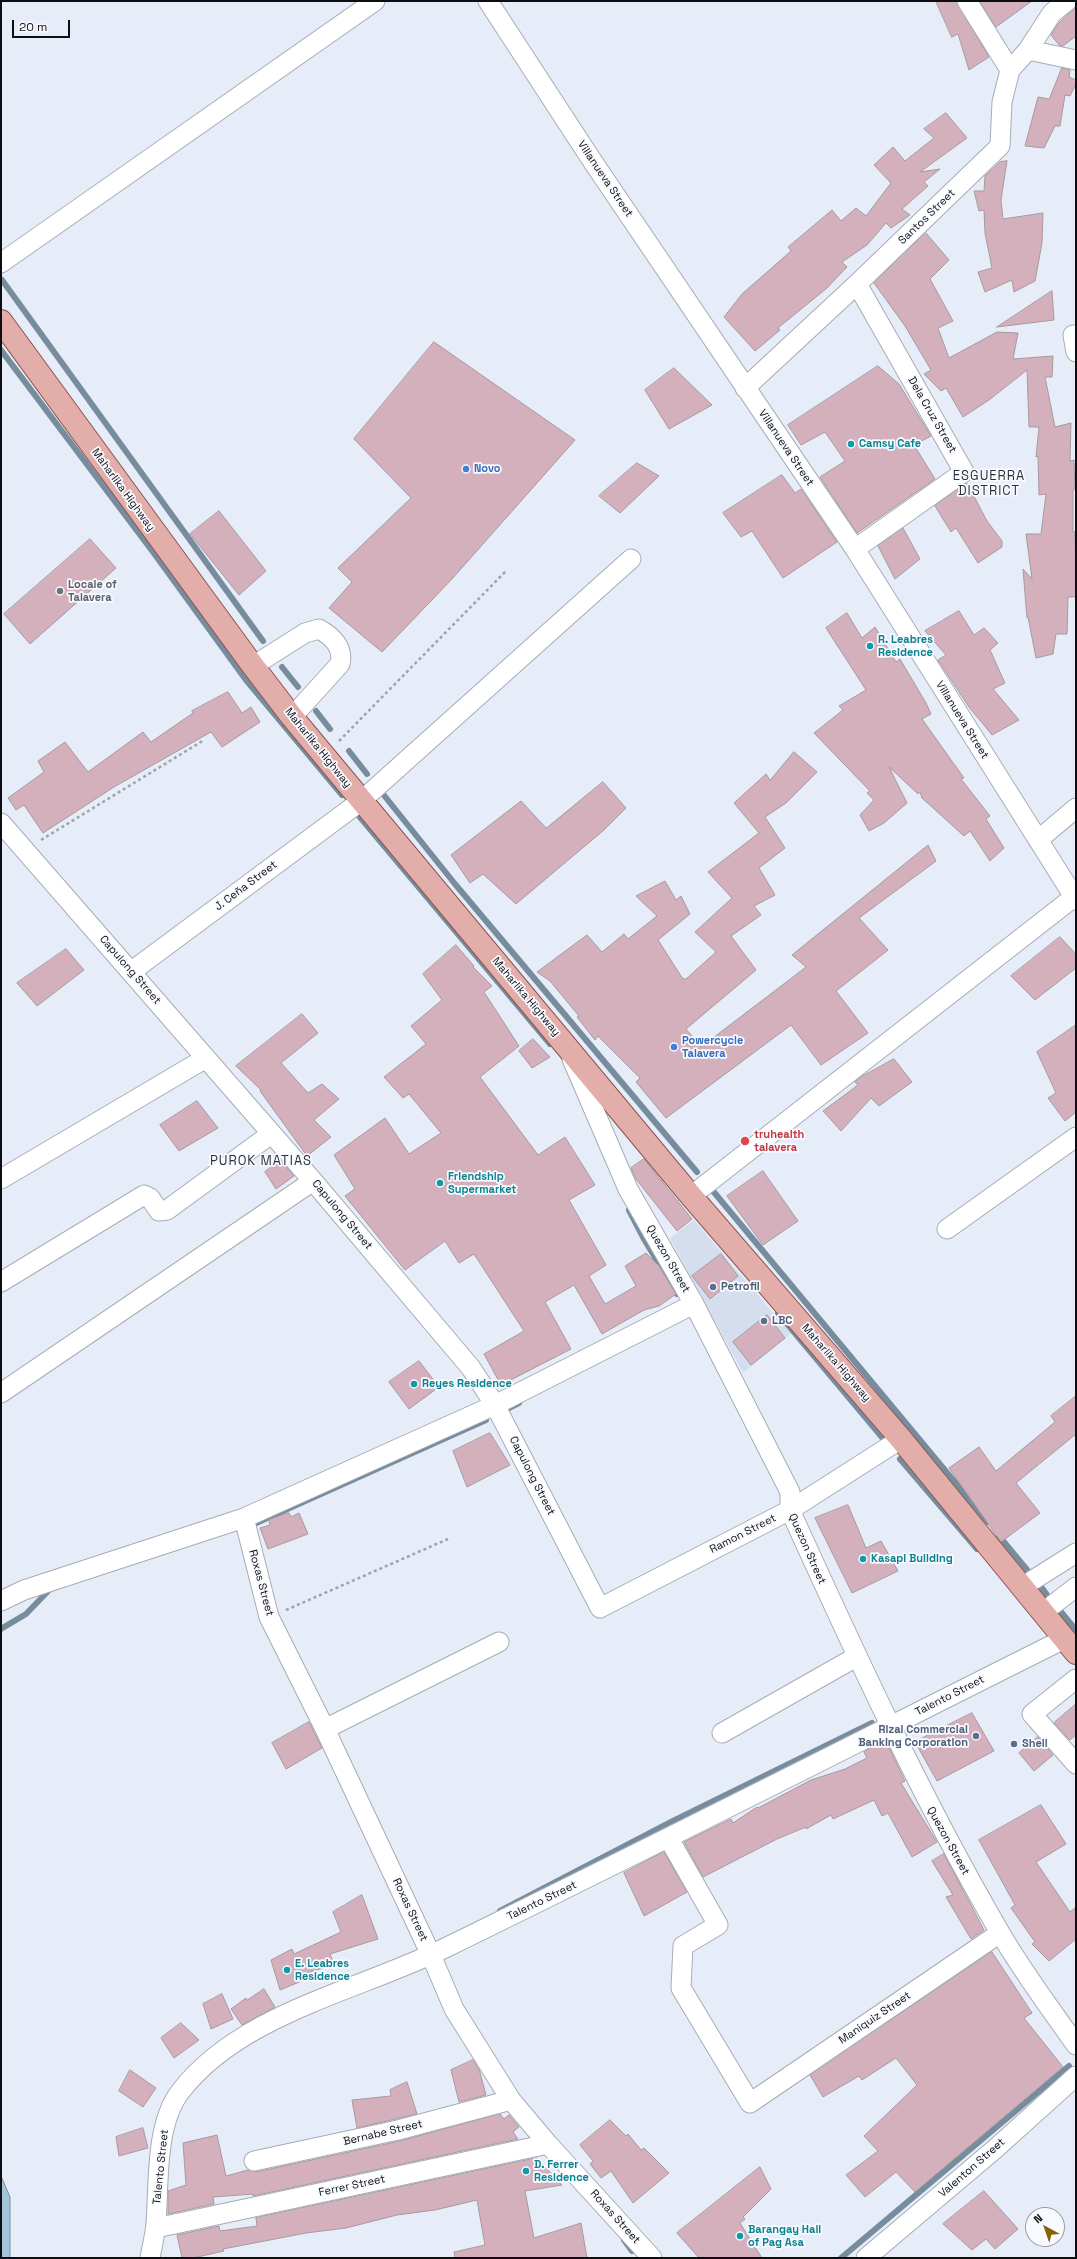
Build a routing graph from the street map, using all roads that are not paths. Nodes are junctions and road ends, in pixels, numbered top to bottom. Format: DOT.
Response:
graph roads {
  1 [pos="375,1"];
  2 [pos="488,1"];
  3 [pos="967,1"];
  4 [pos="1067,1"];
  5 [pos="1048,7"];
  6 [pos="1028,50"];
  7 [pos="1076,60"];
  8 [pos="1010,70"];
  9 [pos="1,263"];
  10 [pos="857,284"];
  11 [pos="1,321"];
  12 [pos="745,388"];
  13 [pos="854,549"];
  14 [pos="631,559"];
  15 [pos="253,666"];
  16 [pos="292,717"];
  17 [pos="361,801"];
  18 [pos="1076,808"];
  19 [pos="1,823"];
  20 [pos="1038,840"];
  21 [pos="1075,899"];
  22 [pos="132,971"];
  23 [pos="564,1041"];
  24 [pos="206,1058"];
  25 [pos="272,1134"];
  26 [pos="1076,1138"];
  27 [pos="1,1179"];
  28 [pos="313,1181"];
  29 [pos="691,1196"];
  30 [pos="947,1228"];
  31 [pos="1,1282"];
  32 [pos="694,1304"];
  33 [pos="1,1393"];
  34 [pos="495,1405"];
  35 [pos="901,1439"];
  36 [pos="790,1510"];
  37 [pos="244,1518"];
  38 [pos="1076,1553"];
  39 [pos="1022,1587"];
  40 [pos="1076,1587"];
  41 [pos="1,1601"];
  42 [pos="600,1608"];
  43 [pos="1042,1612"];
  44 [pos="499,1642"];
  45 [pos="1070,1646"];
  46 [pos="856,1657"];
  47 [pos="1076,1679"];
  48 [pos="890,1726"];
  49 [pos="325,1730"];
  50 [pos="722,1733"];
  51 [pos="1076,1764"];
  52 [pos="669,1839"];
  53 [pos="1000,1933"];
  54 [pos="431,1955"];
  55 [pos="1076,2045"];
  56 [pos="1076,2076"];
  57 [pos="512,2100"];
  58 [pos="548,2144"];
  59 [pos="254,2161"];
  60 [pos="156,2228"];
  61 [pos="150,2258"];
  62 [pos="652,2258"];
  63 [pos="866,2258"];
  1 -- 9 [label="street"];
  2 -- 12 [label="street, Villanueva Street"];
  3 -- 8 [label="street"];
  4 -- 5 [label="street, Santos Street"];
  5 -- 6 [label="street, Santos Street"];
  6 -- 7 [label="street"];
  6 -- 8 [label="street, Santos Street"];
  8 -- 10 [label="street, Santos Street"];
  10 -- 12 [label="street, Santos Street"];
  10 -- 13 [label="street, Dela Cruz Street"];
  11 -- 15 [label="main road, Maharlika Highway"];
  12 -- 13 [label="street, Villanueva Street"];
  13 -- 20 [label="street, Villanueva Street"];
  14 -- 17 [label="street, J. Ceña Street"];
  15 -- 16 [label="main road, Maharlika Highway"];
  15 -- 16 [label="street"];
  16 -- 17 [label="main road, Maharlika Highway"];
  17 -- 22 [label="street, J. Ceña Street"];
  17 -- 23 [label="main road, Maharlika Highway"];
  18 -- 20 [label="street"];
  19 -- 22 [label="street, Capulong Street"];
  20 -- 21 [label="street, Villanueva Street"];
  21 -- 29 [label="street"];
  22 -- 24 [label="street, Capulong Street"];
  23 -- 29 [label="main road, Maharlika Highway"];
  23 -- 32 [label="street, Quezon Street"];
  24 -- 25 [label="street, Capulong Street"];
  24 -- 27 [label="street"];
  25 -- 28 [label="street, Capulong Street"];
  25 -- 31 [label="street"];
  26 -- 30 [label="street"];
  28 -- 33 [label="street"];
  28 -- 34 [label="street, Capulong Street"];
  29 -- 35 [label="main road, Maharlika Highway"];
  32 -- 34 [label="street"];
  32 -- 36 [label="street, Quezon Street"];
  34 -- 37 [label="street"];
  34 -- 42 [label="street, Capulong Street"];
  35 -- 36 [label="street, Ramon Street"];
  35 -- 39 [label="main road, Maharlika Highway"];
  36 -- 42 [label="street, Ramon Street"];
  36 -- 46 [label="street, Quezon Street"];
  37 -- 41 [label="street"];
  37 -- 49 [label="street, Roxas Street"];
  38 -- 39 [label="street"];
  39 -- 43 [label="main road, Maharlika Highway"];
  40 -- 43 [label="street"];
  43 -- 45 [label="main road, Maharlika Highway"];
  44 -- 49 [label="street"];
  45 -- 48 [label="street, Talento Street"];
  46 -- 48 [label="street, Quezon Street"];
  46 -- 50 [label="street"];
  47 -- 51 [label="street"];
  48 -- 52 [label="street, Talento Street"];
  48 -- 53 [label="street, Quezon Street"];
  49 -- 54 [label="street, Roxas Street"];
  52 -- 53 [label="street, Maniquiz Street"];
  52 -- 54 [label="street, Talento Street"];
  53 -- 55 [label="street, Quezon Street"];
  54 -- 57 [label="street, Roxas Street"];
  54 -- 60 [label="street, Talento Street"];
  56 -- 63 [label="street, Valenton Street"];
  57 -- 58 [label="street, Roxas Street"];
  57 -- 59 [label="street, Bernabe Street"];
  58 -- 60 [label="street, Ferrer Street"];
  58 -- 62 [label="street, Roxas Street"];
  60 -- 61 [label="street, Talento Street"];
}
